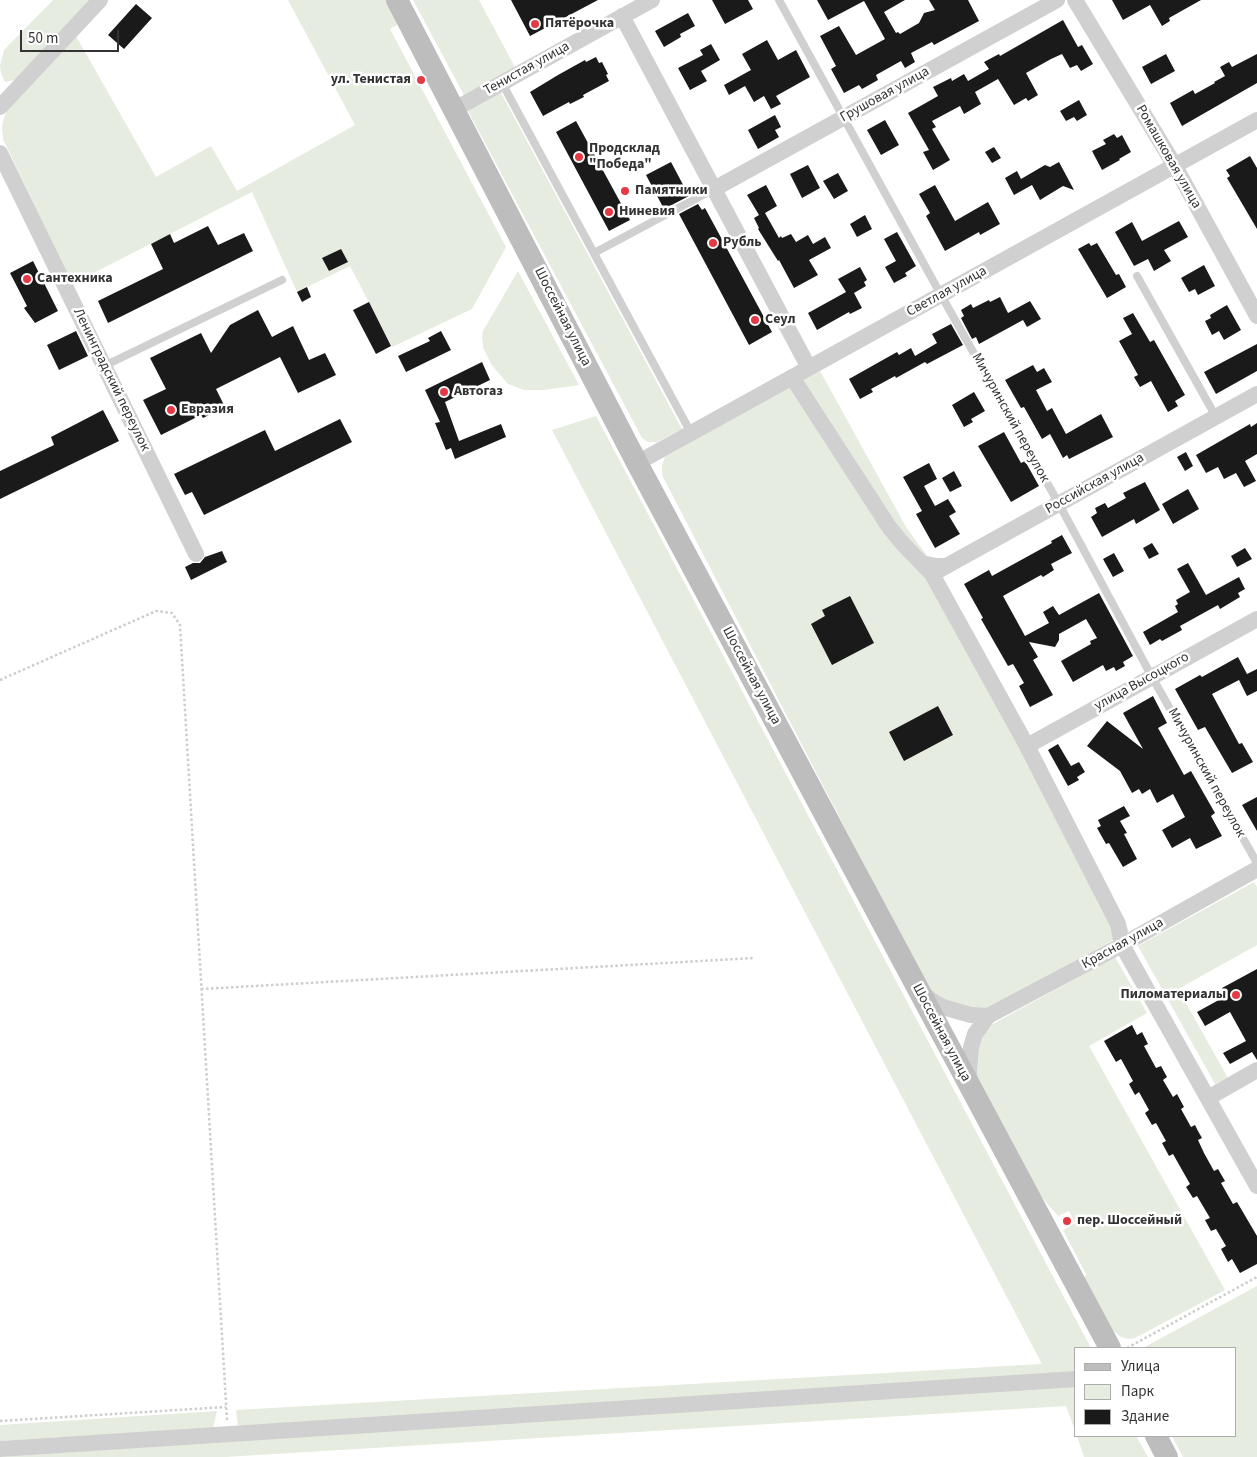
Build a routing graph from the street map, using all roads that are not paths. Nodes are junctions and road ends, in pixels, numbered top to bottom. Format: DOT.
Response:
graph roads {
  1 [pos="100,0"];
  2 [pos="397,0"];
  3 [pos="652,0"];
  4 [pos="779,0"];
  5 [pos="1057,0"];
  6 [pos="1074,0"];
  7 [pos="622,16"];
  8 [pos="502,83"];
  9 [pos="0,107"];
  10 [pos="455,109"];
  11 [pos="843,118"];
  12 [pos="1257,120"];
  13 [pos="0,152"];
  14 [pos="1174,166"];
  15 [pos="714,189"];
  16 [pos="594,253"];
  17 [pos="1137,276"];
  18 [pos="282,280"];
  19 [pos="941,295"];
  20 [pos="1257,316"];
  21 [pos="104,366"];
  22 [pos="809,368"];
  23 [pos="792,377"];
  24 [pos="1257,394"];
  25 [pos="1216,417"];
  26 [pos="691,433"];
  27 [pos="638,463"];
  28 [pos="1059,504"];
  29 [pos="196,554"];
  30 [pos="963,557"];
  31 [pos="917,558"];
  32 [pos="932,574"];
  33 [pos="1257,619"];
  34 [pos="1152,677"];
  35 [pos="1027,746"];
  36 [pos="1257,863"];
  37 [pos="1257,869"];
  38 [pos="1122,945"];
  39 [pos="919,991"];
  40 [pos="988,1016"];
  41 [pos="1257,1070"];
  42 [pos="968,1082"];
  43 [pos="1208,1098"];
  44 [pos="1257,1186"];
  45 [pos="1109,1347"];
  46 [pos="1074,1379"];
  47 [pos="1157,1437"];
  48 [pos="0,1448"];
  49 [pos="1167,1457"];
  1 -- 9 [label="street"];
  2 -- 10 [label="main road, Шоссейная улица"];
  3 -- 7 [label="street, Тенистая улица"];
  4 -- 11 [label="lane, Мичуринский переулок"];
  5 -- 11 [label="street, Грушовая улица"];
  6 -- 14 [label="street, Ромашковая улица"];
  7 -- 8 [label="street, Тенистая улица"];
  7 -- 15 [label="street"];
  8 -- 10 [label="street, Тенистая улица"];
  8 -- 16 [label="lane"];
  10 -- 27 [label="main road, Шоссейная улица"];
  11 -- 15 [label="street, Грушовая улица"];
  11 -- 19 [label="lane, Мичуринский переулок"];
  12 -- 14 [label="street, Светлая улица"];
  13 -- 21 [label="street, Ленинградский переулок"];
  14 -- 19 [label="street, Светлая улица"];
  14 -- 20 [label="street, Ромашковая улица"];
  15 -- 16 [label="lane"];
  15 -- 22 [label="street"];
  16 -- 26 [label="lane"];
  17 -- 25 [label="lane"];
  18 -- 21 [label="lane"];
  19 -- 22 [label="street, Светлая улица"];
  19 -- 28 [label="lane, Мичуринский переулок"];
  21 -- 29 [label="street, Ленинградский переулок"];
  22 -- 23 [label="street, Светлая улица"];
  23 -- 26 [label="street, Светлая улица"];
  23 -- 31 [label="street"];
  24 -- 25 [label="street, Российская улица"];
  25 -- 28 [label="street, Российская улица"];
  26 -- 27 [label="street, Светлая улица"];
  27 -- 39 [label="main road, Шоссейная улица"];
  28 -- 30 [label="street, Российская улица"];
  28 -- 34 [label="lane, Мичуринский переулок"];
  30 -- 31 [label="lane"];
  30 -- 32 [label="street, Российская улица"];
  31 -- 32 [label="street"];
  32 -- 35 [label="street"];
  33 -- 34 [label="street, улица Высоцкого"];
  34 -- 35 [label="street, улица Высоцкого"];
  34 -- 36 [label="lane, Мичуринский переулок"];
  35 -- 38 [label="street"];
  37 -- 38 [label="street, Красная улица"];
  38 -- 40 [label="street, Красная улица"];
  38 -- 43 [label="street"];
  39 -- 40 [label="street"];
  39 -- 42 [label="main road, Шоссейная улица"];
  40 -- 42 [label="street"];
  41 -- 43 [label="street"];
  42 -- 45 [label="main road, Шоссейная улица"];
  43 -- 44 [label="street"];
  46 -- 48 [label="street"];
  47 -- 49 [label="main road"];
}
